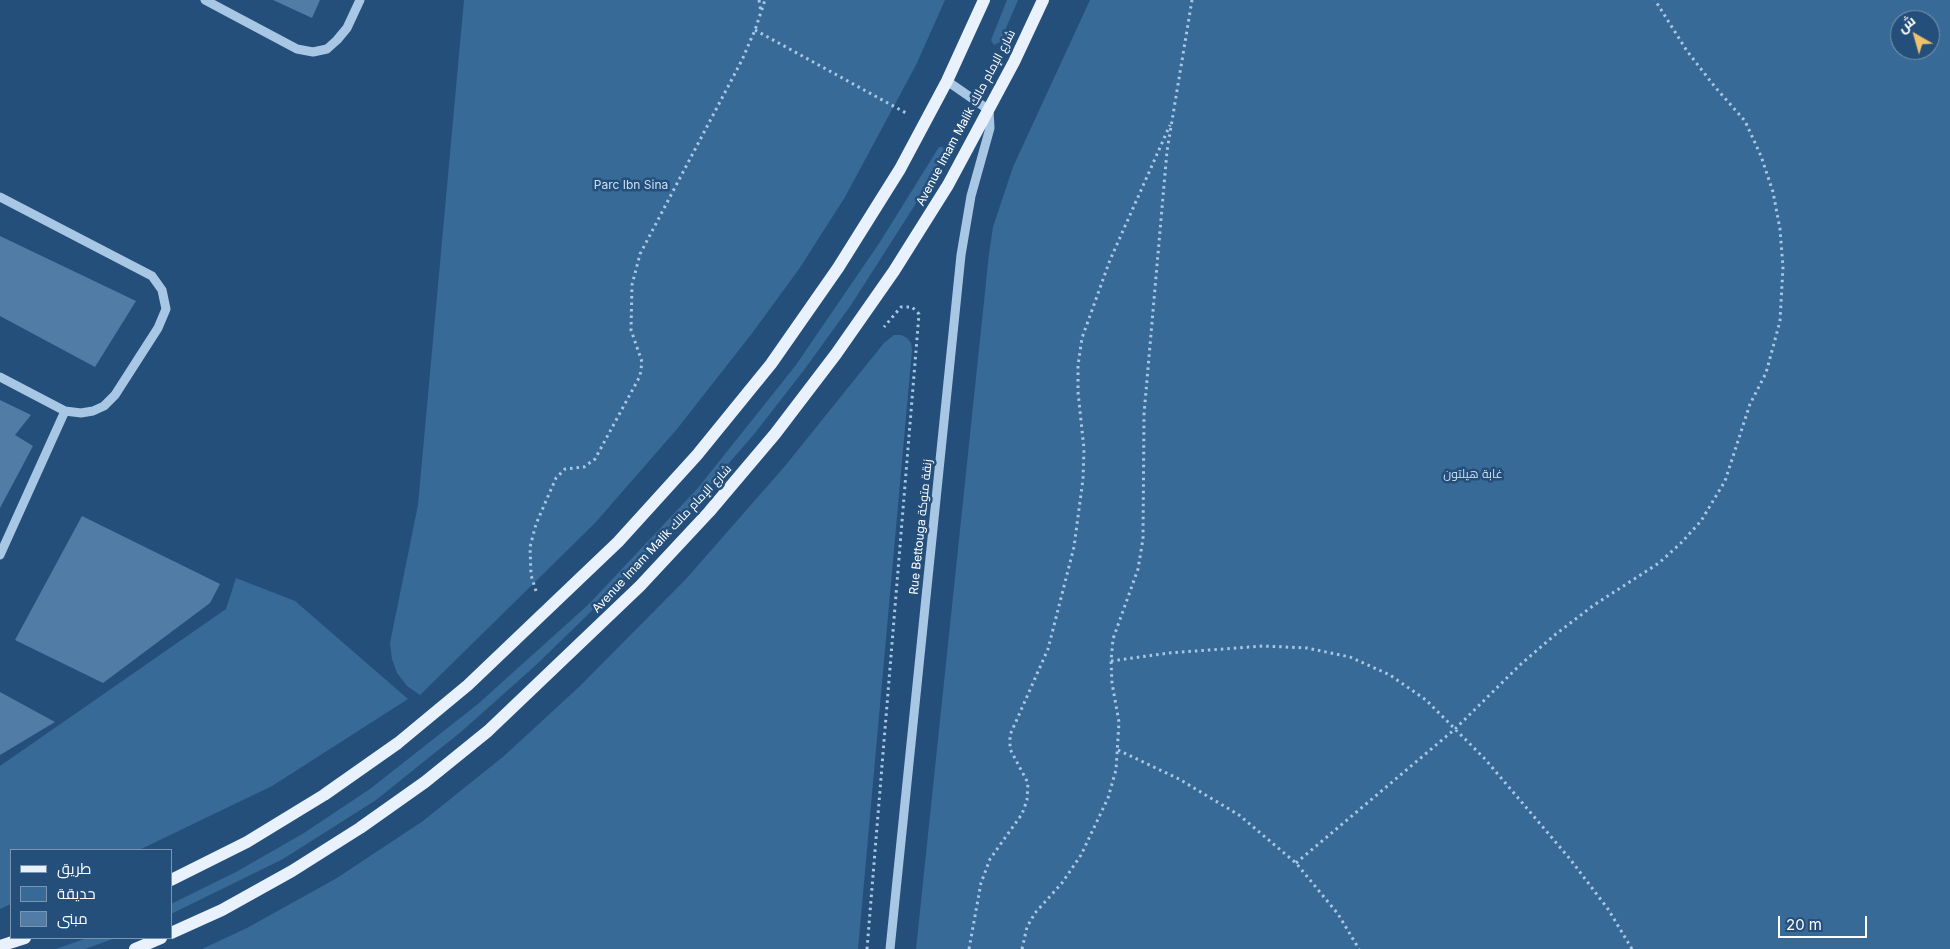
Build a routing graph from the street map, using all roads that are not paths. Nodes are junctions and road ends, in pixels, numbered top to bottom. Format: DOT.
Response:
graph roads {
  1 [pos="205,0"];
  2 [pos="360,0"];
  3 [pos="984,0"];
  4 [pos="1043,0"];
  5 [pos="947,81"];
  6 [pos="989,110"];
  7 [pos="0,197"];
  8 [pos="0,377"];
  9 [pos="65,411"];
  10 [pos="0,555"];
  11 [pos="172,880"];
  12 [pos="172,933"];
  13 [pos="22,939"];
  14 [pos="159,939"];
  15 [pos="0,946"];
  16 [pos="135,949"];
  17 [pos="890,949"];
  1 -- 2 [label="street"];
  3 -- 5 [label="main road"];
  4 -- 6 [label="main road, Avenue Imam Malik شارع الإمام مالك"];
  5 -- 6 [label="street"];
  5 -- 11 [label="main road"];
  6 -- 12 [label="main road, Avenue Imam Malik شارع الإمام مالك"];
  6 -- 17 [label="street, Rue Bettouga زنقة متوكة"];
  7 -- 9 [label="street"];
  8 -- 9 [label="street"];
  9 -- 10 [label="street"];
  13 -- 15 [label="main road"];
  14 -- 16 [label="main road"];
}
